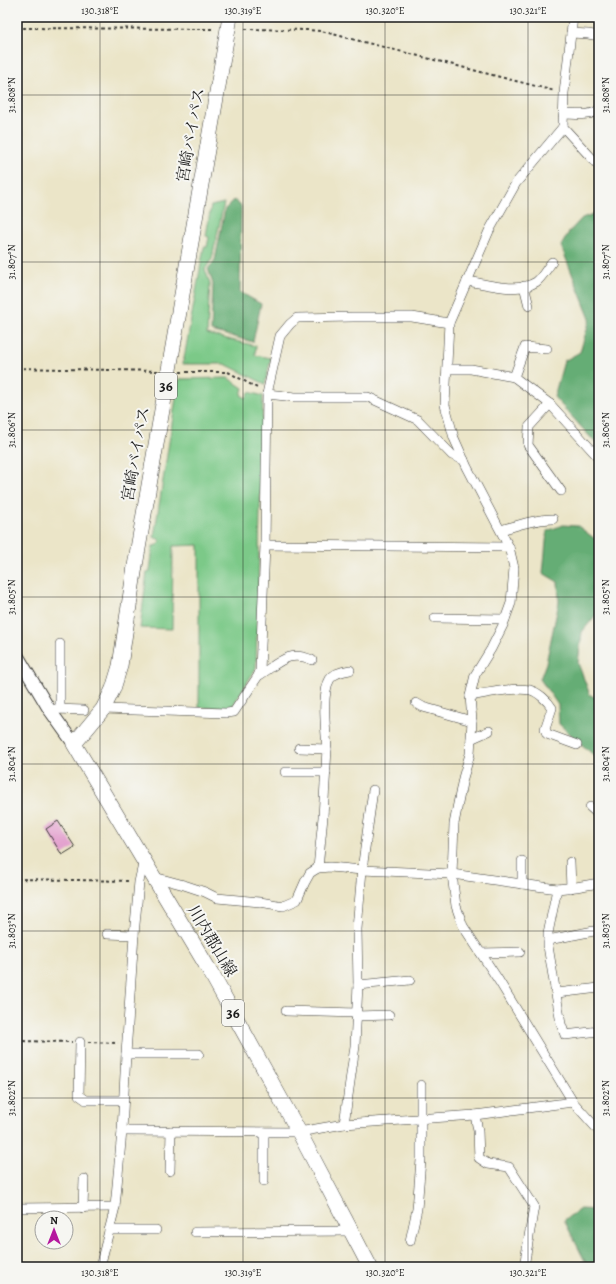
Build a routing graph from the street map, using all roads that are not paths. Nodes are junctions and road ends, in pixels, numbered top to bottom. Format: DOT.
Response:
graph roads {
  1 [pos="230,17"];
  2 [pos="573,17"];
  3 [pos="571,30"];
  4 [pos="599,36"];
  5 [pos="599,110"];
  6 [pos="563,114"];
  7 [pos="563,127"];
  8 [pos="599,166"];
  9 [pos="552,262"];
  10 [pos="467,281"];
  11 [pos="524,286"];
  12 [pos="529,306"];
  13 [pos="449,323"];
  14 [pos="547,350"];
  15 [pos="447,369"];
  16 [pos="514,377"];
  17 [pos="267,394"];
  18 [pos="550,404"];
  19 [pos="599,458"];
  20 [pos="464,460"];
  21 [pos="561,491"];
  22 [pos="553,518"];
  23 [pos="501,530"];
  24 [pos="264,546"];
  25 [pos="509,547"];
  26 [pos="435,618"];
  27 [pos="505,619"];
  28 [pos="60,644"];
  29 [pos="17,655"];
  30 [pos="312,660"];
  31 [pos="350,670"];
  32 [pos="258,676"];
  33 [pos="470,696"];
  34 [pos="416,703"];
  35 [pos="55,710"];
  36 [pos="84,710"];
  37 [pos="103,710"];
  38 [pos="472,721"];
  39 [pos="489,731"];
  40 [pos="471,739"];
  41 [pos="74,744"];
  42 [pos="577,746"];
  43 [pos="299,748"];
  44 [pos="327,749"];
  45 [pos="285,772"];
  46 [pos="326,772"];
  47 [pos="373,790"];
  48 [pos="590,807"];
  49 [pos="599,815"];
  50 [pos="144,860"];
  51 [pos="522,861"];
  52 [pos="570,862"];
  53 [pos="318,868"];
  54 [pos="362,870"];
  55 [pos="452,874"];
  56 [pos="154,877"];
  57 [pos="599,883"];
  58 [pos="522,884"];
  59 [pos="571,888"];
  60 [pos="557,889"];
  61 [pos="599,930"];
  62 [pos="107,934"];
  63 [pos="134,935"];
  64 [pos="548,940"];
  65 [pos="520,952"];
  66 [pos="481,953"];
  67 [pos="410,980"];
  68 [pos="358,985"];
  69 [pos="599,988"];
  70 [pos="557,993"];
  71 [pos="286,1010"];
  72 [pos="357,1014"];
  73 [pos="389,1014"];
  74 [pos="599,1031"];
  75 [pos="80,1042"];
  76 [pos="126,1054"];
  77 [pos="198,1054"];
  78 [pos="421,1085"];
  79 [pos="124,1100"];
  80 [pos="573,1102"];
  81 [pos="475,1115"];
  82 [pos="420,1119"];
  83 [pos="344,1124"];
  84 [pos="599,1130"];
  85 [pos="122,1131"];
  86 [pos="171,1131"];
  87 [pos="264,1132"];
  88 [pos="299,1132"];
  89 [pos="170,1171"];
  90 [pos="84,1179"];
  91 [pos="264,1181"];
  92 [pos="17,1208"];
  93 [pos="83,1208"];
  94 [pos="115,1208"];
  95 [pos="109,1230"];
  96 [pos="156,1230"];
  97 [pos="350,1231"];
  98 [pos="195,1232"];
  99 [pos="410,1241"];
  100 [pos="100,1267"];
  101 [pos="370,1267"];
  102 [pos="524,1267"];
  1 -- 37 [label="main road, 宮崎バイパス / 36"];
  2 -- 3 [label="street"];
  3 -- 4 [label="street"];
  3 -- 6 [label="street"];
  5 -- 6 [label="street"];
  6 -- 7 [label="street"];
  7 -- 8 [label="street"];
  7 -- 10 [label="street"];
  9 -- 11 [label="street"];
  10 -- 11 [label="street"];
  10 -- 13 [label="street"];
  11 -- 12 [label="street"];
  13 -- 15 [label="street"];
  13 -- 17 [label="street"];
  14 -- 16 [label="street"];
  15 -- 16 [label="street"];
  15 -- 20 [label="street"];
  16 -- 18 [label="street"];
  17 -- 20 [label="street"];
  17 -- 24 [label="street"];
  18 -- 19 [label="street"];
  18 -- 21 [label="street"];
  20 -- 23 [label="street"];
  22 -- 23 [label="street"];
  23 -- 25 [label="street"];
  24 -- 25 [label="street"];
  24 -- 32 [label="street"];
  25 -- 27 [label="street"];
  26 -- 27 [label="street"];
  27 -- 33 [label="street"];
  28 -- 35 [label="street"];
  29 -- 35 [label="street"];
  30 -- 32 [label="street"];
  31 -- 44 [label="street"];
  32 -- 37 [label="street"];
  33 -- 38 [label="street"];
  33 -- 42 [label="street"];
  34 -- 38 [label="street"];
  35 -- 36 [label="street"];
  35 -- 41 [label="street"];
  37 -- 41 [label="main road, 宮崎バイパス / 36"];
  38 -- 40 [label="street"];
  39 -- 40 [label="street"];
  40 -- 55 [label="street"];
  41 -- 50 [label="main road, 川内郡山線 / 36"];
  43 -- 44 [label="street"];
  44 -- 46 [label="street"];
  45 -- 46 [label="street"];
  46 -- 53 [label="street"];
  47 -- 54 [label="street"];
  48 -- 49 [label="street"];
  50 -- 56 [label="main road, 川内郡山線 / 36"];
  50 -- 63 [label="street"];
  51 -- 58 [label="street"];
  52 -- 59 [label="street"];
  53 -- 54 [label="street"];
  53 -- 56 [label="street"];
  54 -- 55 [label="street"];
  54 -- 68 [label="street"];
  55 -- 58 [label="street"];
  55 -- 66 [label="street"];
  56 -- 88 [label="main road, 川内郡山線 / 36"];
  57 -- 59 [label="street"];
  58 -- 60 [label="street"];
  59 -- 60 [label="street"];
  60 -- 64 [label="street"];
  61 -- 64 [label="street"];
  62 -- 63 [label="street"];
  63 -- 76 [label="street"];
  64 -- 70 [label="street"];
  65 -- 66 [label="street"];
  66 -- 80 [label="street"];
  67 -- 68 [label="street"];
  68 -- 72 [label="street"];
  69 -- 70 [label="street"];
  70 -- 74 [label="street"];
  71 -- 72 [label="street"];
  72 -- 73 [label="street"];
  72 -- 83 [label="street"];
  75 -- 79 [label="street"];
  76 -- 77 [label="street"];
  76 -- 79 [label="street"];
  78 -- 82 [label="street"];
  79 -- 85 [label="street"];
  80 -- 81 [label="street"];
  80 -- 84 [label="street"];
  81 -- 82 [label="street"];
  81 -- 102 [label="street"];
  82 -- 83 [label="street"];
  82 -- 99 [label="street"];
  83 -- 88 [label="street"];
  85 -- 86 [label="street"];
  85 -- 94 [label="street"];
  86 -- 87 [label="street"];
  86 -- 89 [label="street"];
  87 -- 88 [label="street"];
  87 -- 91 [label="street"];
  88 -- 97 [label="main road, 川内郡山線 / 36"];
  90 -- 93 [label="street"];
  92 -- 93 [label="street"];
  93 -- 94 [label="street"];
  94 -- 95 [label="street"];
  95 -- 96 [label="street"];
  95 -- 100 [label="street"];
  97 -- 98 [label="street"];
  97 -- 101 [label="main road, 川内郡山線 / 36"];
}
